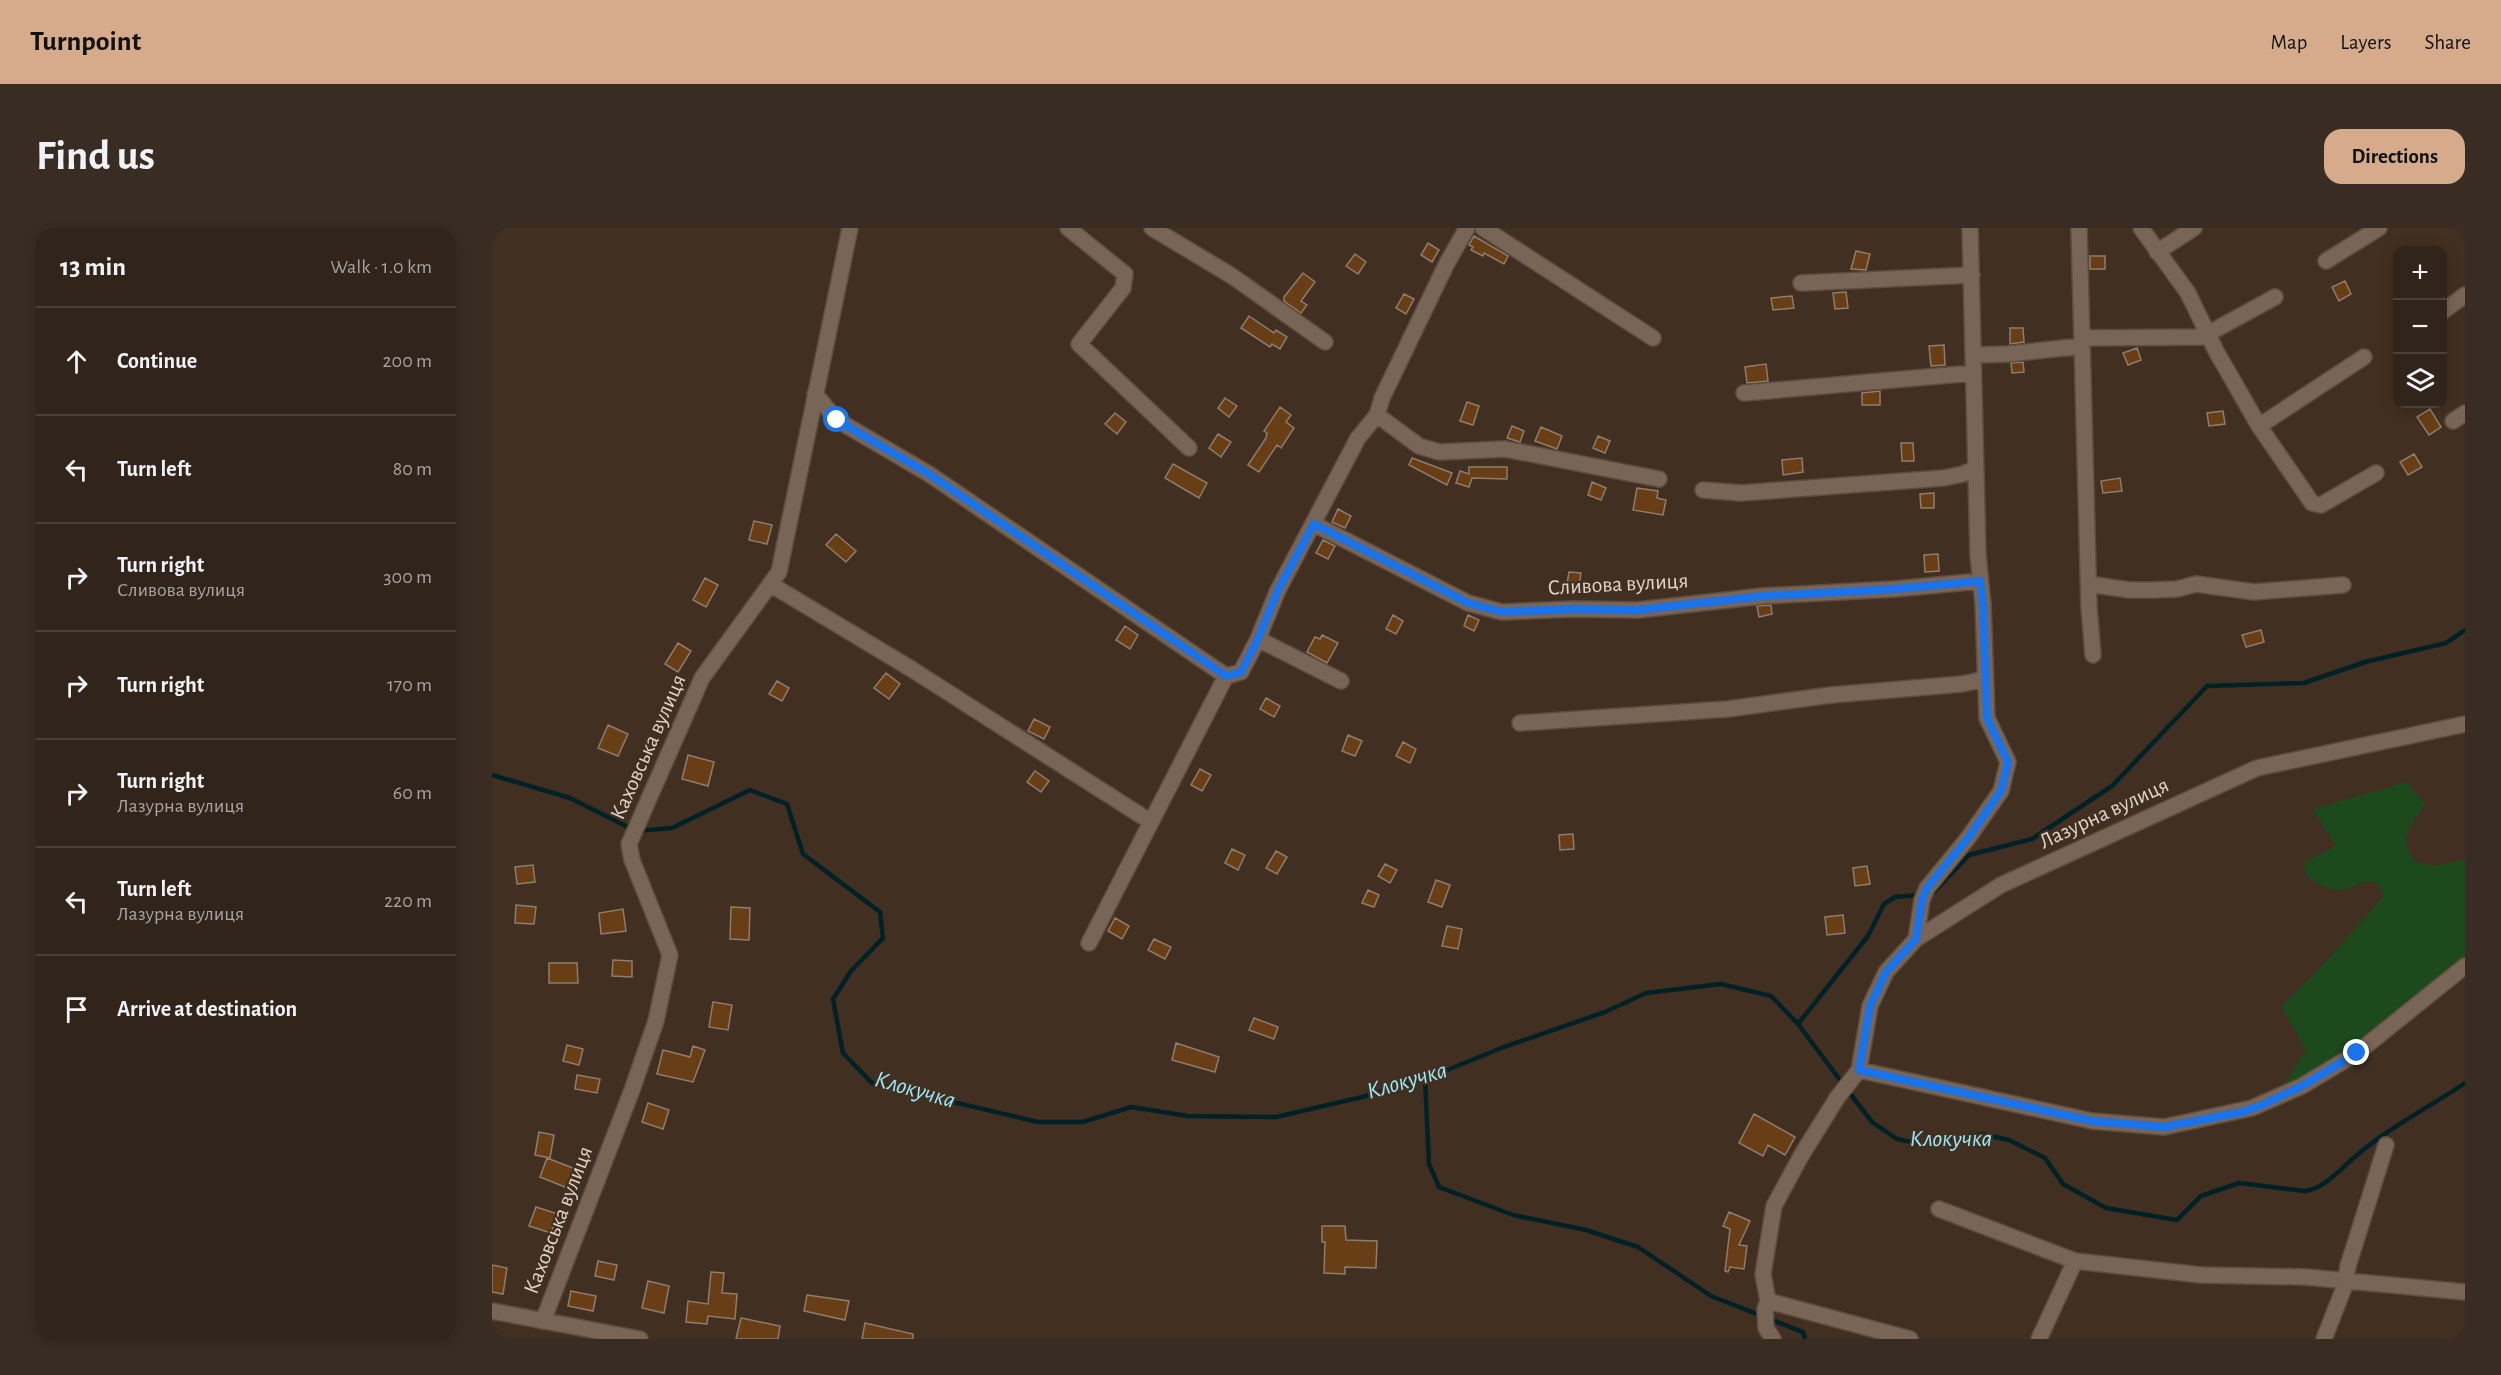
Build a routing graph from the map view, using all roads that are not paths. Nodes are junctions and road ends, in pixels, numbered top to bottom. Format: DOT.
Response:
graph roads {
  1 [pos="850,228"];
  2 [pos="1068,228"];
  3 [pos="1152,228"];
  4 [pos="1467,228"];
  5 [pos="1483,228"];
  6 [pos="1970,228"];
  7 [pos="2079,228"];
  8 [pos="2141,228"];
  9 [pos="2193,228"];
  10 [pos="2379,228"];
  11 [pos="2157,252"];
  12 [pos="2326,261"];
  13 [pos="1972,275"];
  14 [pos="1801,283"];
  15 [pos="2465,295"];
  16 [pos="2275,297"];
  17 [pos="2447,308"];
  18 [pos="2209,334"];
  19 [pos="1653,338"];
  20 [pos="1324,342"];
  21 [pos="2082,342"];
  22 [pos="1973,355"];
  23 [pos="2364,357"];
  24 [pos="1973,373"];
  25 [pos="1744,393"];
  26 [pos="815,394"];
  27 [pos="1377,415"];
  28 [pos="2259,426"];
  29 [pos="1189,448"];
  30 [pos="1976,468"];
  31 [pos="2376,473"];
  32 [pos="1659,479"];
  33 [pos="1703,490"];
  34 [pos="1314,524"];
  35 [pos="1980,581"];
  36 [pos="770,584"];
  37 [pos="2090,584"];
  38 [pos="2343,585"];
  39 [pos="1258,639"];
  40 [pos="2093,655"];
  41 [pos="1226,676"];
  42 [pos="1985,679"];
  43 [pos="1341,681"];
  44 [pos="1520,723"];
  45 [pos="2465,724"];
  46 [pos="1150,822"];
  47 [pos="1916,939"];
  48 [pos="1089,943"];
  49 [pos="2465,966"];
  50 [pos="1859,1070"];
  51 [pos="2386,1145"];
  52 [pos="1939,1209"];
  53 [pos="2075,1261"];
  54 [pos="2346,1280"];
  55 [pos="2465,1292"];
  56 [pos="1767,1305"];
  57 [pos="492,1311"];
  58 [pos="543,1321"];
  59 [pos="1770,1334"];
  60 [pos="640,1339"];
  61 [pos="1910,1339"];
  62 [pos="2039,1339"];
  63 [pos="2324,1339"];
  1 -- 26 [label="street, Каховська вулиця"];
  2 -- 29 [label="street"];
  3 -- 20 [label="street"];
  4 -- 27 [label="street"];
  5 -- 19 [label="street"];
  6 -- 13 [label="street"];
  7 -- 21 [label="street"];
  8 -- 11 [label="street"];
  9 -- 11 [label="street"];
  10 -- 12 [label="street"];
  11 -- 18 [label="street"];
  13 -- 14 [label="street"];
  13 -- 22 [label="street"];
  15 -- 17 [label="street"];
  16 -- 18 [label="street"];
  18 -- 21 [label="street"];
  18 -- 28 [label="street"];
  21 -- 22 [label="street"];
  21 -- 37 [label="street"];
  22 -- 24 [label="street"];
  23 -- 28 [label="street"];
  24 -- 25 [label="street"];
  24 -- 30 [label="street"];
  26 -- 36 [label="street, Каховська вулиця"];
  26 -- 41 [label="street"];
  27 -- 32 [label="street"];
  27 -- 34 [label="street"];
  28 -- 31 [label="street"];
  30 -- 33 [label="street"];
  30 -- 35 [label="street"];
  34 -- 35 [label="street, Сливова вулиця"];
  34 -- 39 [label="street"];
  35 -- 42 [label="street"];
  36 -- 46 [label="street"];
  36 -- 58 [label="street, Каховська вулиця"];
  37 -- 38 [label="street"];
  37 -- 40 [label="street"];
  39 -- 41 [label="street"];
  39 -- 43 [label="street"];
  41 -- 46 [label="street"];
  42 -- 44 [label="street"];
  42 -- 47 [label="street"];
  45 -- 47 [label="street, Лазурна вулиця"];
  46 -- 48 [label="street"];
  47 -- 50 [label="street, Лазурна вулиця"];
  49 -- 50 [label="street"];
  50 -- 56 [label="street"];
  51 -- 54 [label="street"];
  52 -- 53 [label="street"];
  53 -- 54 [label="street"];
  53 -- 62 [label="street"];
  54 -- 55 [label="street"];
  54 -- 63 [label="street"];
  56 -- 59 [label="street"];
  56 -- 61 [label="street"];
  57 -- 58 [label="street"];
  58 -- 60 [label="street"];
}
